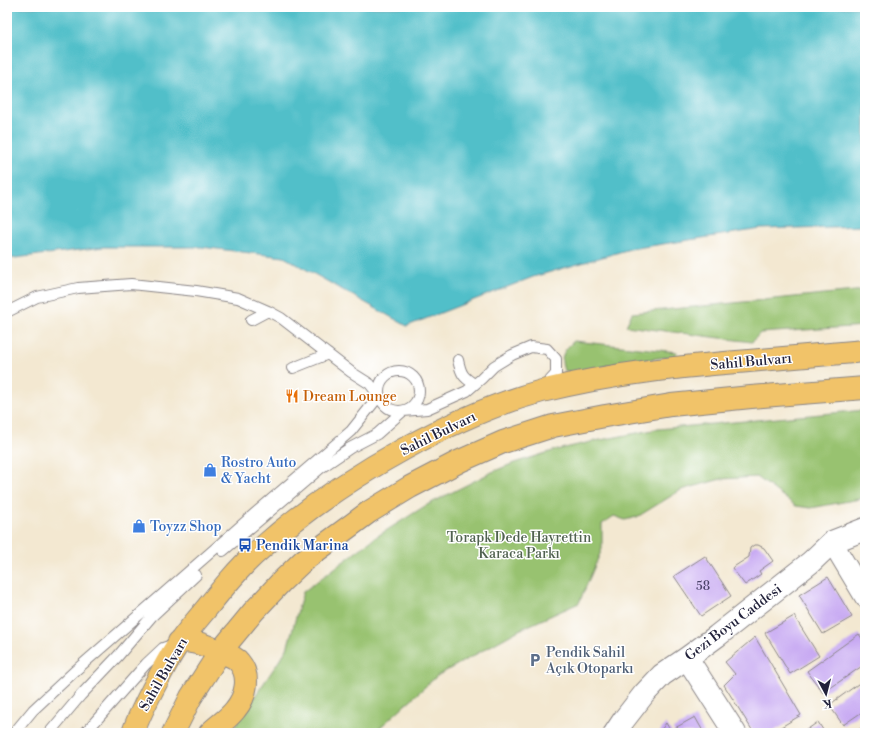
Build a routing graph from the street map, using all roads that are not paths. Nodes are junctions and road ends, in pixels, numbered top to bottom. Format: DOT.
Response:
graph roads {
  1 [pos="268,311"];
  2 [pos="7,312"];
  3 [pos="250,320"];
  4 [pos="865,351"];
  5 [pos="328,354"];
  6 [pos="458,360"];
  7 [pos="293,368"];
  8 [pos="474,384"];
  9 [pos="865,388"];
  10 [pos="541,391"];
  11 [pos="379,396"];
  12 [pos="403,411"];
  13 [pos="865,529"];
  14 [pos="832,542"];
  15 [pos="865,597"];
  16 [pos="179,642"];
  17 [pos="220,652"];
  18 [pos="687,658"];
  19 [pos="14,733"];
  20 [pos="49,733"];
  21 [pos="85,733"];
  22 [pos="133,733"];
  23 [pos="173,733"];
  24 [pos="210,733"];
  25 [pos="615,733"];
  26 [pos="735,733"];
  1 -- 2 [label="lane"];
  1 -- 3 [label="lane"];
  1 -- 5 [label="lane"];
  4 -- 10 [label="highway, Sahil Bulvarı"];
  5 -- 7 [label="lane"];
  5 -- 11 [label="lane"];
  6 -- 8 [label="lane"];
  8 -- 10 [label="lane"];
  8 -- 12 [label="lane"];
  9 -- 17 [label="highway"];
  10 -- 16 [label="highway, Sahil Bulvarı"];
  11 -- 12 [label="lane"];
  11 -- 12 [label="lane"];
  11 -- 19 [label="lane"];
  12 -- 20 [label="lane"];
  13 -- 14 [label="street, Gezi Boyu Caddesi"];
  14 -- 15 [label="street"];
  14 -- 18 [label="street, Gezi Boyu Caddesi"];
  16 -- 17 [label="highway"];
  16 -- 21 [label="lane"];
  16 -- 22 [label="highway, Sahil Bulvarı"];
  17 -- 23 [label="highway"];
  17 -- 24 [label="highway"];
  18 -- 25 [label="street, Gezi Boyu Caddesi"];
  18 -- 26 [label="street"];
}
